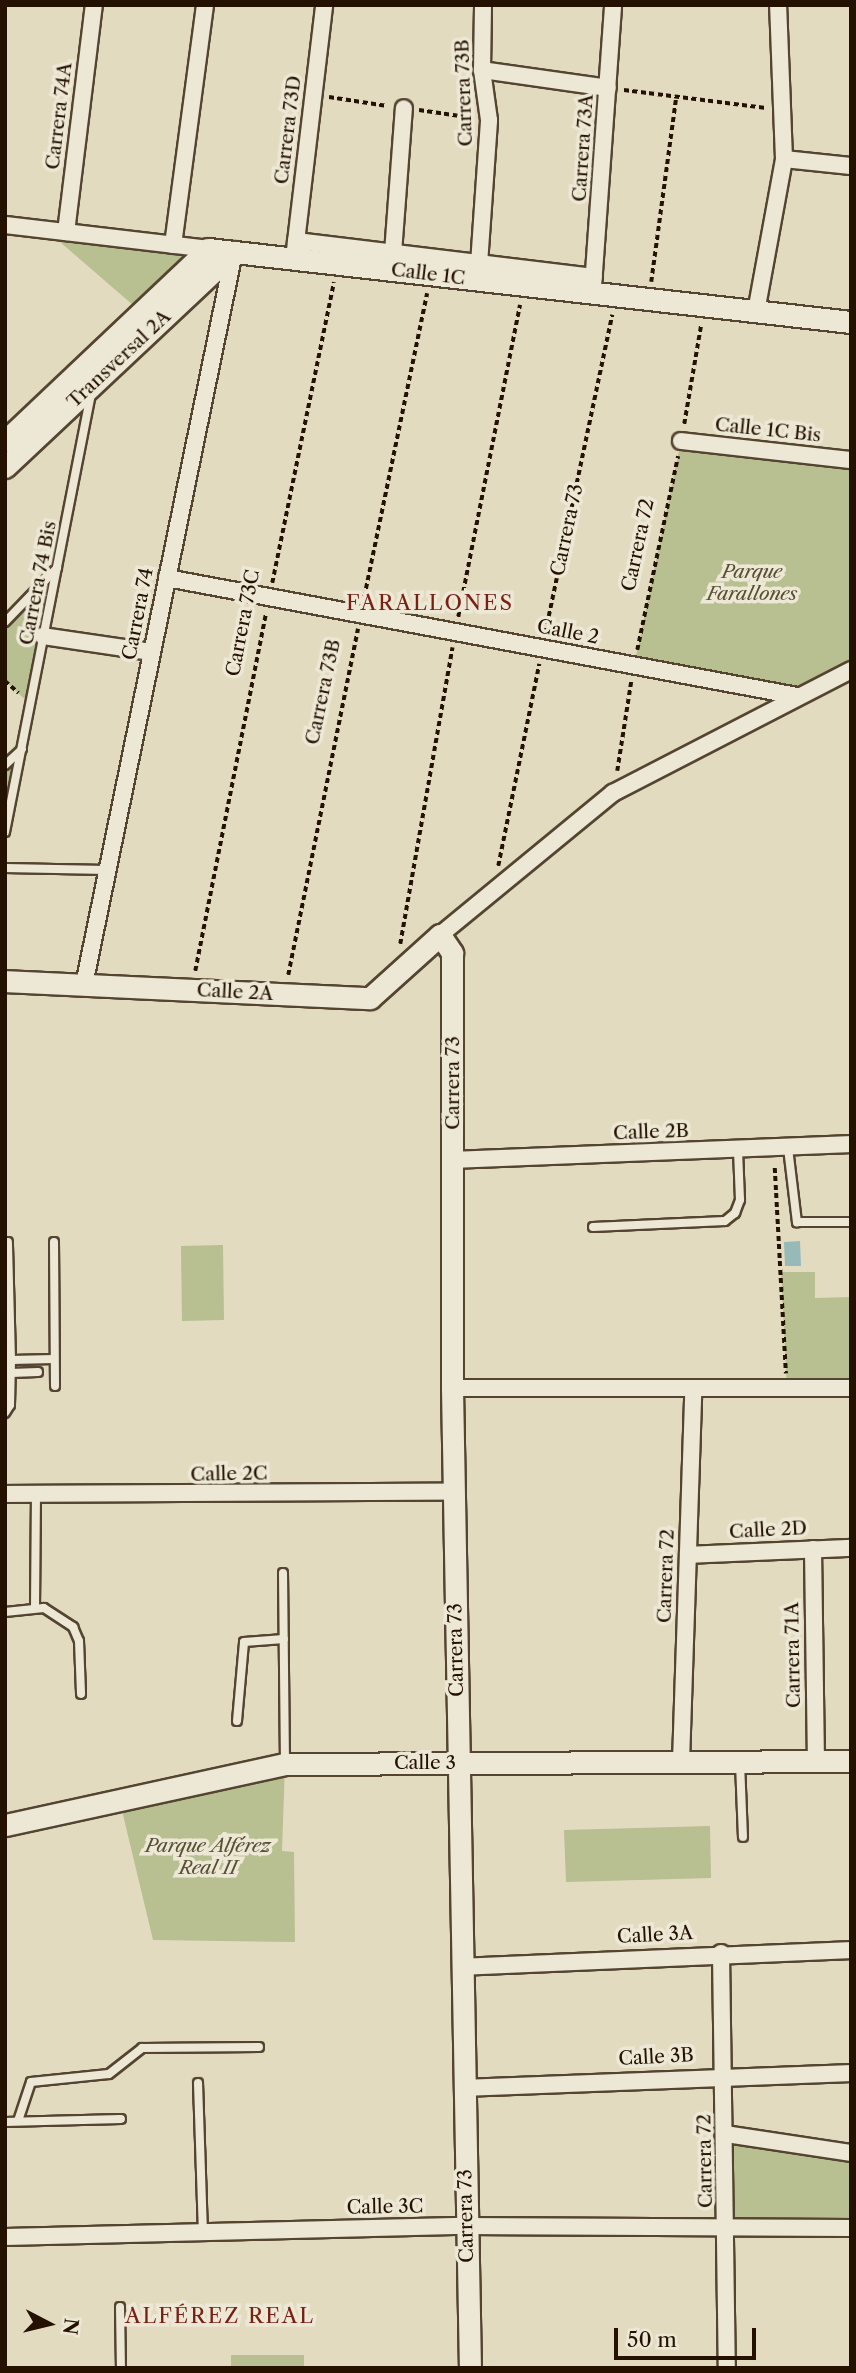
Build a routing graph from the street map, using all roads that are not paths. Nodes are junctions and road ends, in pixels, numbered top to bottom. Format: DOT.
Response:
graph roads {
  1 [pos="94,5"];
  2 [pos="205,5"];
  3 [pos="324,5"];
  4 [pos="483,5"];
  5 [pos="613,5"];
  6 [pos="778,5"];
  7 [pos="482,70"];
  8 [pos="608,88"];
  9 [pos="404,108"];
  10 [pos="784,159"];
  11 [pos="851,166"];
  12 [pos="5,225"];
  13 [pos="66,232"];
  14 [pos="173,245"];
  15 [pos="208,249"];
  16 [pos="295,250"];
  17 [pos="234,252"];
  18 [pos="393,253"];
  19 [pos="479,264"];
  20 [pos="594,285"];
  21 [pos="756,312"];
  22 [pos="851,322"];
  23 [pos="93,382"];
  24 [pos="5,440"];
  25 [pos="681,442"];
  26 [pos="851,460"];
  27 [pos="5,467"];
  28 [pos="57,568"];
  29 [pos="167,578"];
  30 [pos="5,622"];
  31 [pos="43,636"];
  32 [pos="152,652"];
  33 [pos="851,670"];
  34 [pos="797,696"];
  35 [pos="22,749"];
  36 [pos="5,765"];
  37 [pos="5,832"];
  38 [pos="5,868"];
  39 [pos="107,870"];
  40 [pos="440,935"];
  41 [pos="5,981"];
  42 [pos="85,985"];
  43 [pos="851,1144"];
  44 [pos="781,1148"];
  45 [pos="738,1150"];
  46 [pos="453,1160"];
  47 [pos="851,1222"];
  48 [pos="593,1227"];
  49 [pos="8,1242"];
  50 [pos="54,1242"];
  51 [pos="54,1359"];
  52 [pos="11,1360"];
  53 [pos="38,1372"];
  54 [pos="11,1373"];
  55 [pos="55,1386"];
  56 [pos="452,1388"];
  57 [pos="851,1388"];
  58 [pos="693,1391"];
  59 [pos="5,1413"];
  60 [pos="454,1492"];
  61 [pos="5,1494"];
  62 [pos="36,1496"];
  63 [pos="851,1548"];
  64 [pos="813,1549"];
  65 [pos="688,1555"];
  66 [pos="283,1573"];
  67 [pos="35,1607"];
  68 [pos="5,1612"];
  69 [pos="284,1639"];
  70 [pos="81,1694"];
  71 [pos="237,1721"];
  72 [pos="816,1761"];
  73 [pos="851,1761"];
  74 [pos="681,1762"];
  75 [pos="740,1762"];
  76 [pos="458,1763"];
  77 [pos="285,1764"];
  78 [pos="5,1825"];
  79 [pos="743,1837"];
  80 [pos="851,1950"];
  81 [pos="720,1953"];
  82 [pos="461,1967"];
  83 [pos="259,2047"];
  84 [pos="851,2073"];
  85 [pos="725,2075"];
  86 [pos="198,2083"];
  87 [pos="464,2088"];
  88 [pos="121,2119"];
  89 [pos="18,2121"];
  90 [pos="5,2122"];
  91 [pos="726,2134"];
  92 [pos="851,2153"];
  93 [pos="727,2224"];
  94 [pos="465,2226"];
  95 [pos="851,2228"];
  96 [pos="204,2232"];
  97 [pos="5,2237"];
  98 [pos="120,2307"];
  99 [pos="121,2368"];
  100 [pos="470,2368"];
  101 [pos="727,2368"];
  1 -- 13 [label="street, Carrera 74A"];
  2 -- 14 [label="street"];
  3 -- 16 [label="street, Carrera 73D"];
  4 -- 7 [label="street, Carrera 73B"];
  5 -- 8 [label="street, Carrera 73A"];
  6 -- 10 [label="street"];
  7 -- 8 [label="street"];
  7 -- 19 [label="street, Carrera 73B"];
  8 -- 20 [label="street, Carrera 73A"];
  9 -- 18 [label="street"];
  10 -- 11 [label="street"];
  10 -- 21 [label="street"];
  12 -- 13 [label="street, Calle 1C"];
  13 -- 14 [label="street, Calle 1C"];
  14 -- 15 [label="street, Calle 1C"];
  15 -- 17 [label="street, Calle 1C"];
  15 -- 24 [label="street, Transversal 2A"];
  16 -- 17 [label="street, Calle 1C"];
  16 -- 18 [label="street"];
  16 -- 20 [label="street, Calle 1C"];
  17 -- 23 [label="street, Transversal 2A"];
  17 -- 29 [label="street, Carrera 74"];
  18 -- 19 [label="street"];
  19 -- 20 [label="street"];
  20 -- 21 [label="street, Calle 1C"];
  21 -- 22 [label="street, Calle 1C"];
  23 -- 27 [label="street, Transversal 2A"];
  23 -- 28 [label="lane, Carrera 74 Bis"];
  25 -- 26 [label="street, Calle 1C Bis"];
  28 -- 30 [label="lane"];
  28 -- 31 [label="lane, Carrera 74 Bis"];
  29 -- 32 [label="street, Carrera 74"];
  29 -- 34 [label="street, Calle 2"];
  31 -- 32 [label="street"];
  31 -- 35 [label="lane, Carrera 74 Bis"];
  32 -- 39 [label="street, Carrera 74"];
  33 -- 34 [label="street"];
  34 -- 40 [label="street"];
  35 -- 36 [label="lane"];
  35 -- 37 [label="lane, Carrera 74 Bis"];
  38 -- 39 [label="lane"];
  39 -- 42 [label="street, Carrera 74"];
  40 -- 42 [label="street, Calle 2A"];
  40 -- 46 [label="street, Carrera 73"];
  41 -- 42 [label="street, Calle 2A"];
  43 -- 44 [label="street, Calle 2B"];
  44 -- 45 [label="street, Calle 2B"];
  44 -- 47 [label="lane"];
  45 -- 46 [label="street, Calle 2B"];
  45 -- 48 [label="lane"];
  46 -- 56 [label="street, Carrera 73"];
  49 -- 52 [label="lane"];
  50 -- 51 [label="lane"];
  51 -- 52 [label="lane"];
  51 -- 55 [label="lane"];
  52 -- 54 [label="lane"];
  53 -- 54 [label="lane"];
  54 -- 59 [label="lane"];
  56 -- 58 [label="street"];
  56 -- 60 [label="street, Carrera 73"];
  57 -- 58 [label="street"];
  58 -- 65 [label="street, Carrera 72"];
  60 -- 62 [label="street, Calle 2C"];
  60 -- 76 [label="street, Carrera 73"];
  61 -- 62 [label="street, Calle 2C"];
  62 -- 67 [label="lane"];
  63 -- 64 [label="street, Calle 2D"];
  64 -- 65 [label="street, Calle 2D"];
  64 -- 72 [label="street, Carrera 71A"];
  65 -- 74 [label="street, Carrera 72"];
  66 -- 69 [label="lane"];
  67 -- 68 [label="lane"];
  67 -- 70 [label="lane"];
  69 -- 71 [label="lane"];
  69 -- 77 [label="lane"];
  72 -- 73 [label="street, Calle 3"];
  72 -- 75 [label="street, Calle 3"];
  74 -- 75 [label="street, Calle 3"];
  74 -- 76 [label="street, Calle 3"];
  75 -- 79 [label="lane"];
  76 -- 77 [label="street, Calle 3"];
  76 -- 82 [label="street, Carrera 73"];
  77 -- 78 [label="street, Calle 3"];
  80 -- 81 [label="street, Calle 3A"];
  81 -- 82 [label="street, Calle 3A"];
  81 -- 85 [label="street, Carrera 72"];
  82 -- 87 [label="street, Carrera 73"];
  83 -- 89 [label="lane"];
  84 -- 85 [label="street, Calle 3B"];
  85 -- 87 [label="street, Calle 3B"];
  85 -- 91 [label="street, Carrera 72"];
  86 -- 96 [label="lane"];
  87 -- 94 [label="street, Carrera 73"];
  88 -- 89 [label="lane"];
  89 -- 90 [label="lane"];
  91 -- 92 [label="street"];
  91 -- 93 [label="street, Carrera 72"];
  93 -- 94 [label="street, Calle 3C"];
  93 -- 95 [label="street, Calle 3C"];
  93 -- 101 [label="street, Carrera 72"];
  94 -- 96 [label="street, Calle 3C"];
  94 -- 100 [label="street, Carrera 73"];
  96 -- 97 [label="street, Calle 3C"];
  98 -- 99 [label="lane"];
}
